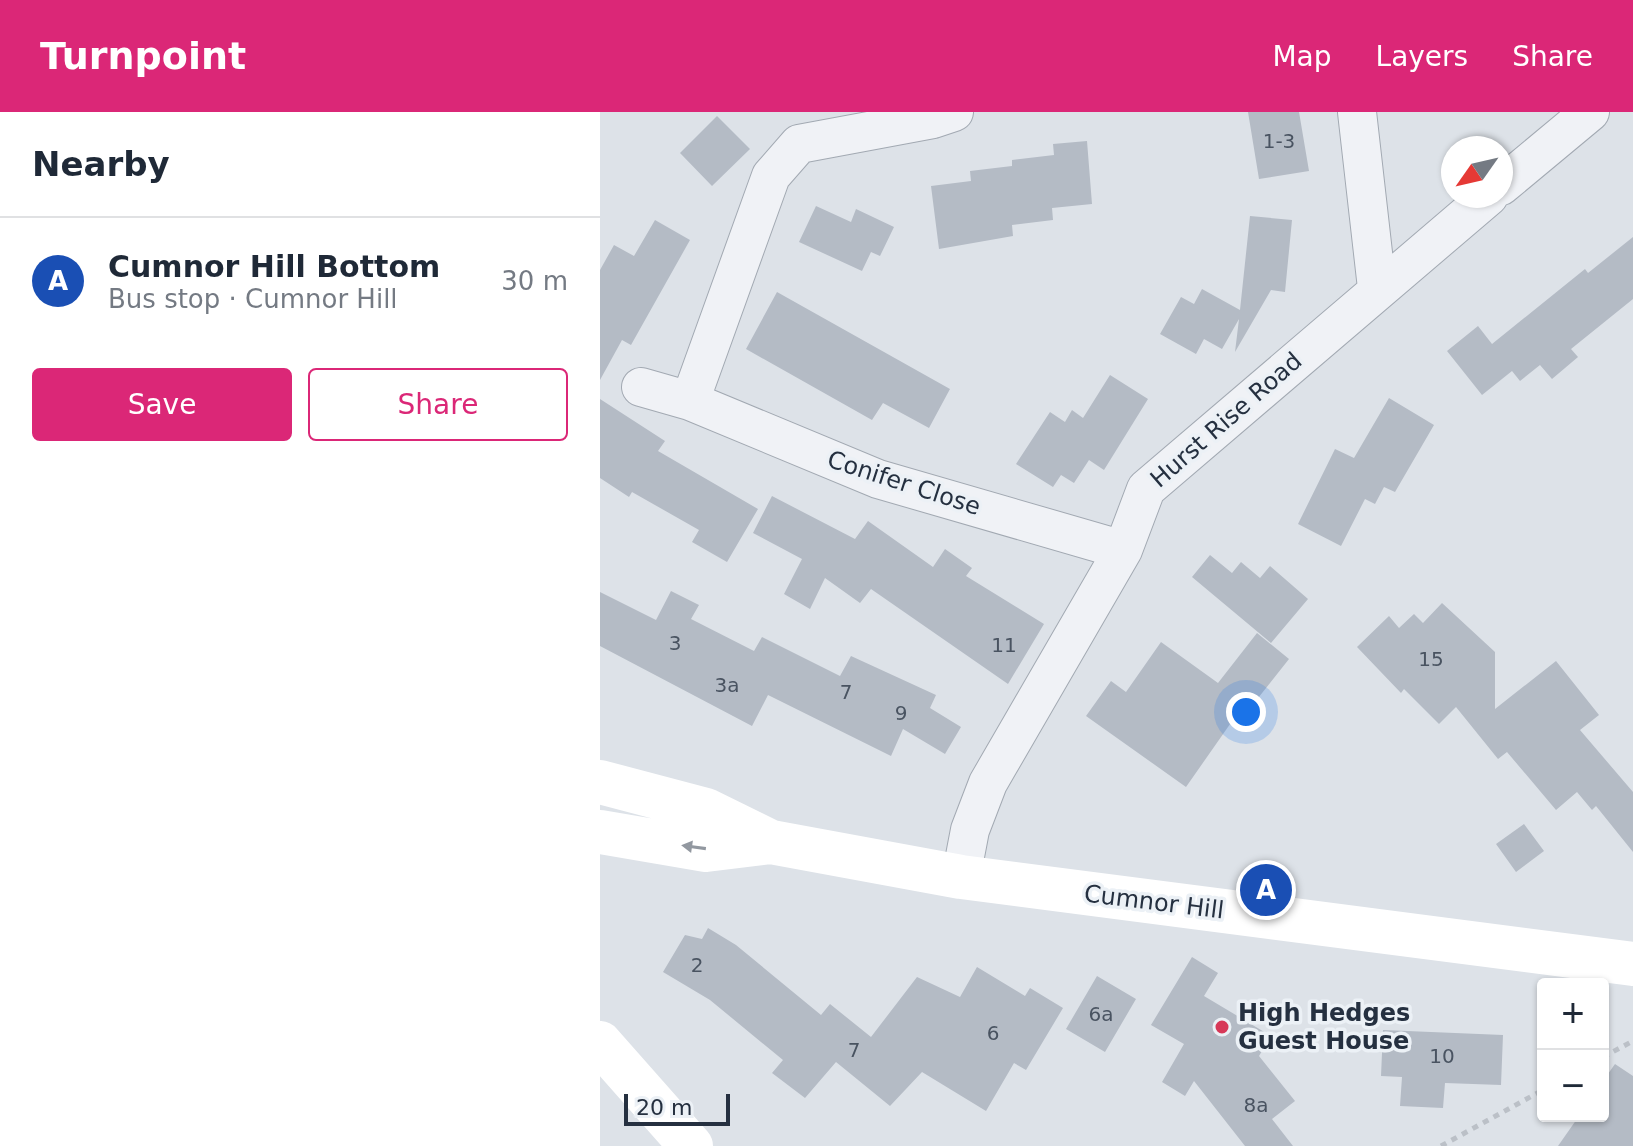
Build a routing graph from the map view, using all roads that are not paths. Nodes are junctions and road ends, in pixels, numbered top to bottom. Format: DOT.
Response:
graph roads {
  1 [pos="954,112"];
  2 [pos="1357,112"];
  3 [pos="1590,112"];
  4 [pos="1513,176"];
  5 [pos="1474,208"];
  6 [pos="1377,288"];
  7 [pos="641,387"];
  8 [pos="690,401"];
  9 [pos="1123,550"];
  10 [pos="600,782"];
  11 [pos="600,832"];
  12 [pos="771,842"];
  13 [pos="961,877"];
  14 [pos="1633,964"];
  15 [pos="600,1043"];
  16 [pos="691,1146"];
  1 -- 8 [label="street"];
  2 -- 6 [label="street"];
  3 -- 4 [label="street"];
  5 -- 6 [label="street, Hurst Rise Road"];
  6 -- 9 [label="street, Hurst Rise Road"];
  7 -- 8 [label="street, Conifer Close"];
  8 -- 9 [label="street, Conifer Close"];
  9 -- 13 [label="street, Hurst Rise Road"];
  10 -- 12 [label="street, Cumnor Hill"];
  12 -- 11 [label="street, Cumnor Hill, one-way"];
  12 -- 13 [label="street, Cumnor Hill"];
  13 -- 14 [label="street, Cumnor Hill"];
  15 -- 16 [label="street"];
}
